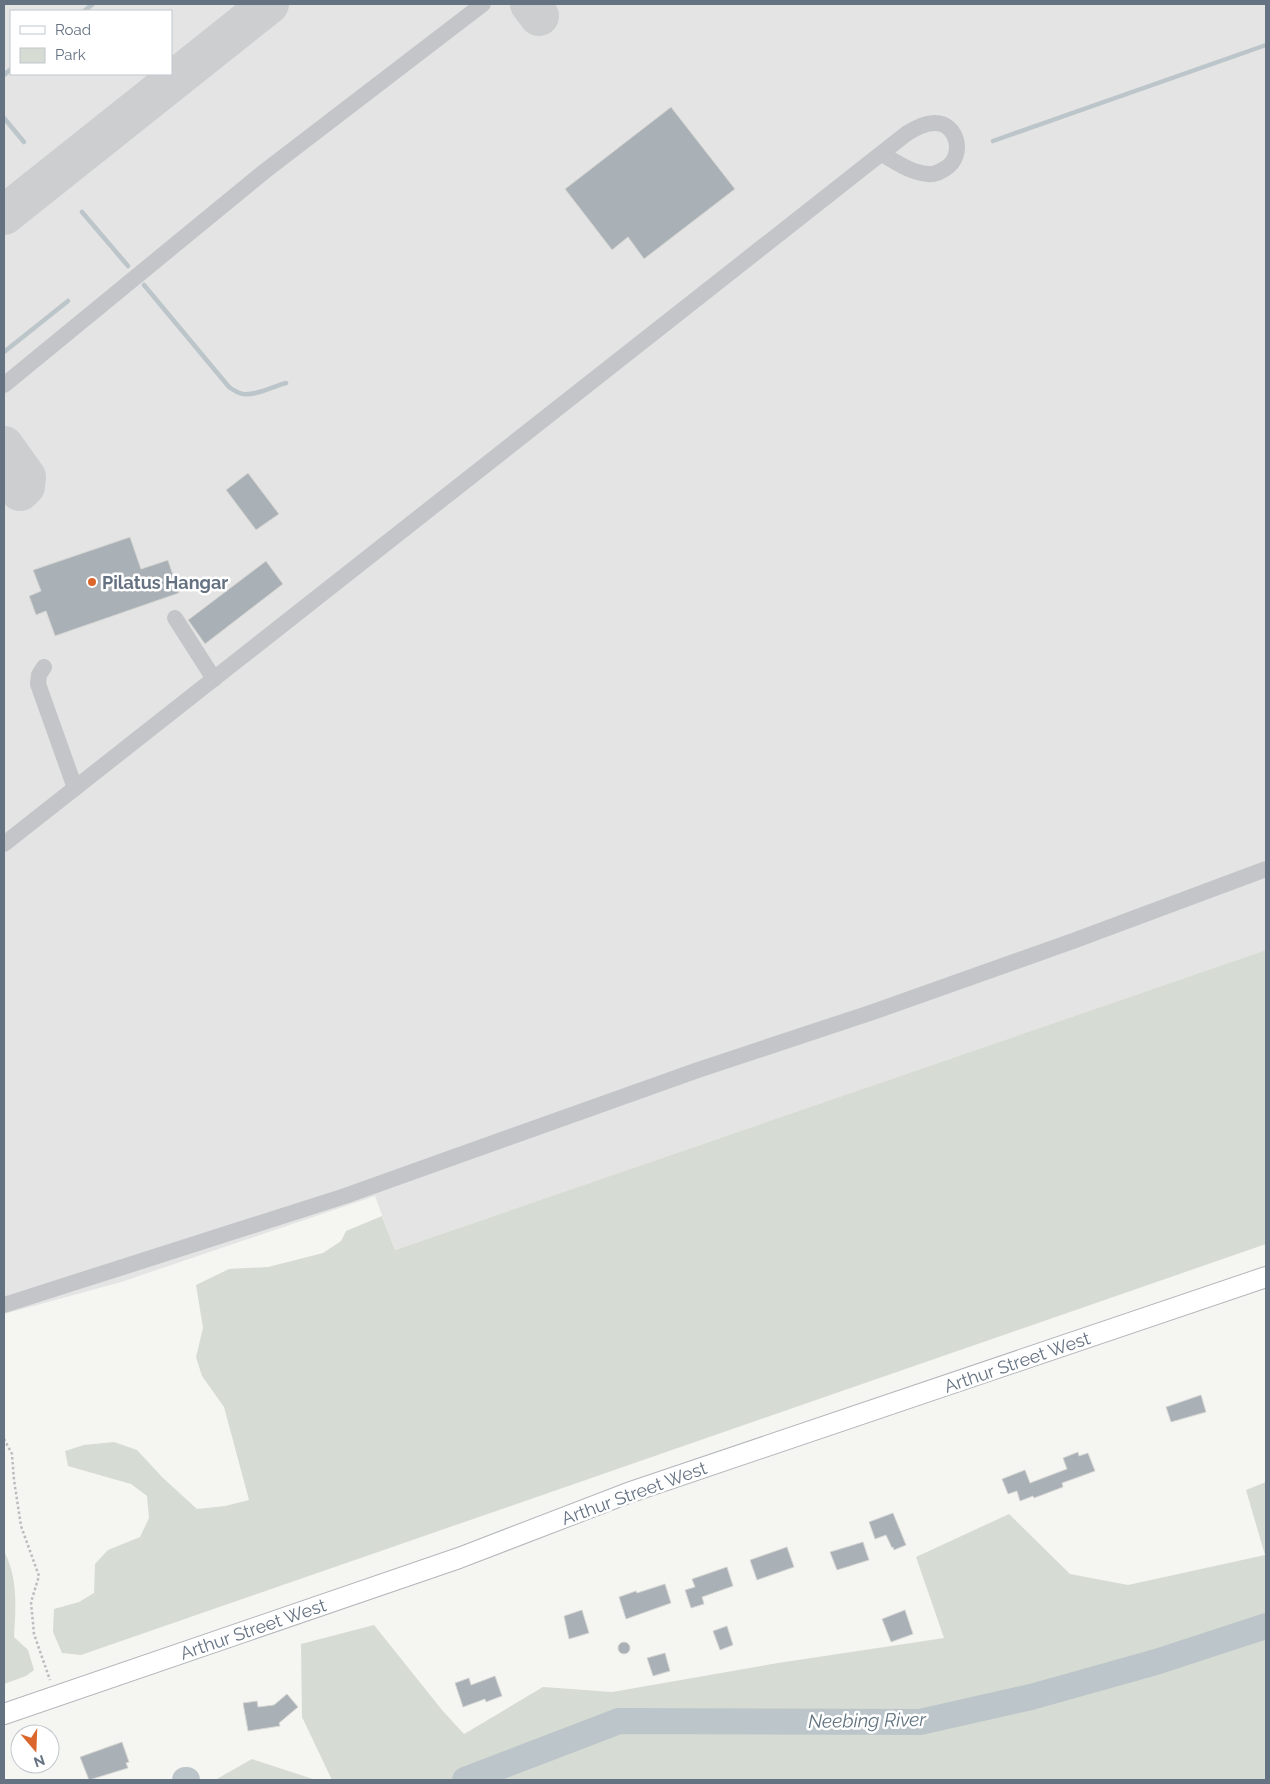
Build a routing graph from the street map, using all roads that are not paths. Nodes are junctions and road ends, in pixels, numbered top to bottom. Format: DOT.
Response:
graph roads {
  1 [pos="483,4"];
  2 [pos="882,154"];
  3 [pos="4,386"];
  4 [pos="175,618"];
  5 [pos="44,667"];
  6 [pos="214,679"];
  7 [pos="75,788"];
  8 [pos="4,844"];
  9 [pos="1266,869"];
  10 [pos="1266,1277"];
  11 [pos="4,1305"];
  12 [pos="4,1714"];
  1 -- 3 [label="lane"];
  2 -- 6 [label="lane"];
  4 -- 6 [label="lane"];
  5 -- 7 [label="lane"];
  6 -- 7 [label="lane"];
  7 -- 8 [label="lane"];
  9 -- 11 [label="lane"];
  10 -- 12 [label="main road, Arthur Street West"];
}
